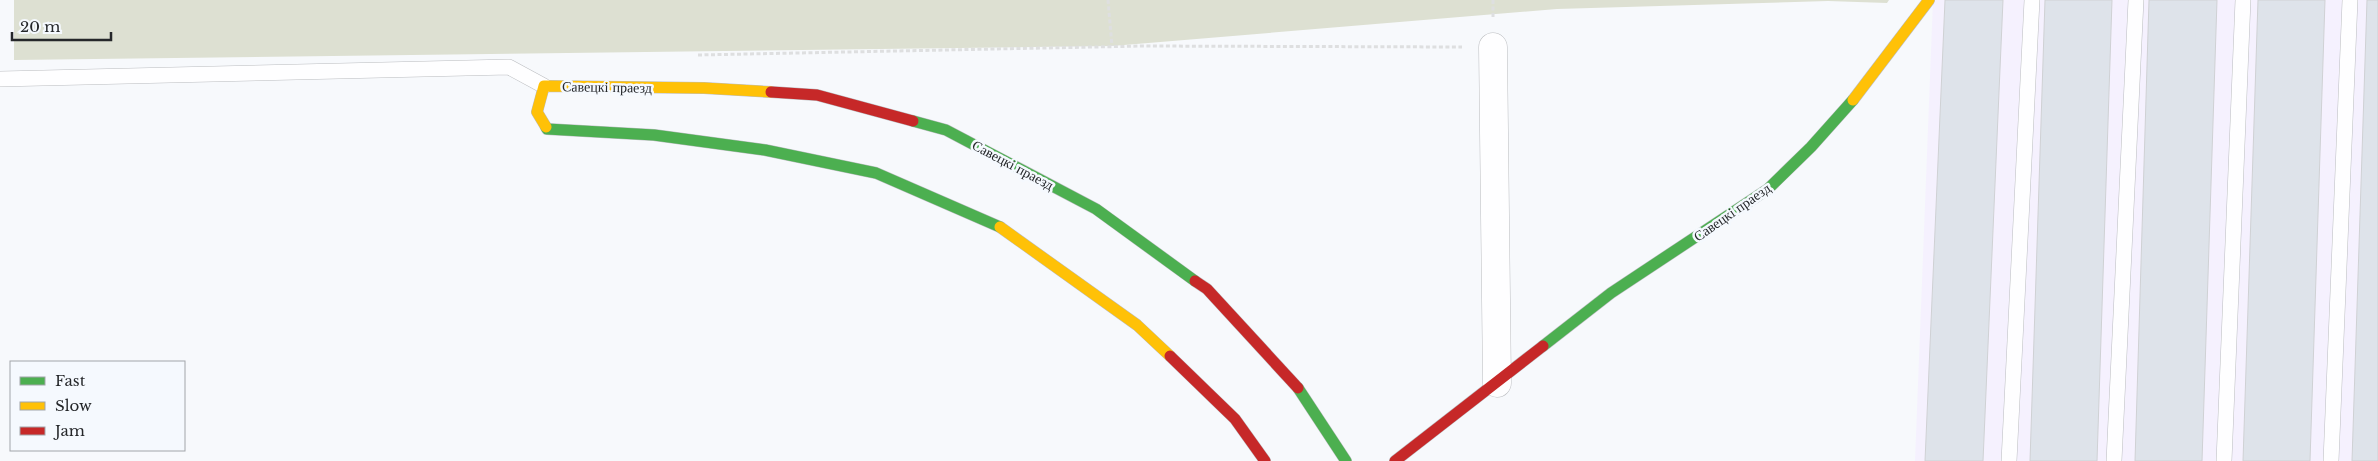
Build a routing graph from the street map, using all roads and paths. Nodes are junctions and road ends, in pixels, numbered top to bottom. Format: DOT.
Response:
graph roads {
  1 [pos="1108,0"];
  2 [pos="1929,0"];
  3 [pos="2032,0"];
  4 [pos="2136,0"];
  5 [pos="2243,0"];
  6 [pos="2350,0"];
  7 [pos="1112,46"];
  8 [pos="1493,47"];
  9 [pos="694,55"];
  10 [pos="0,79"];
  11 [pos="544,86"];
  12 [pos="1496,383"];
  13 [pos="1265,461"];
  14 [pos="1346,461"];
  15 [pos="1395,461"];
  16 [pos="2009,461"];
  17 [pos="2114,461"];
  18 [pos="2224,461"];
  19 [pos="2331,461"];
  1 -- 7 [label="path"];
  2 -- 12 [label="street, Савецкі праезд"];
  3 -- 16 [label="lane"];
  4 -- 17 [label="lane"];
  5 -- 18 [label="lane"];
  6 -- 19 [label="lane"];
  7 -- 8 [label="path"];
  7 -- 9 [label="path"];
  8 -- 12 [label="street"];
  10 -- 11 [label="lane"];
  11 -- 13 [label="street, Савецкі праезд"];
  11 -- 14 [label="street, Савецкі праезд"];
  12 -- 15 [label="street, Савецкі праезд"];
}
